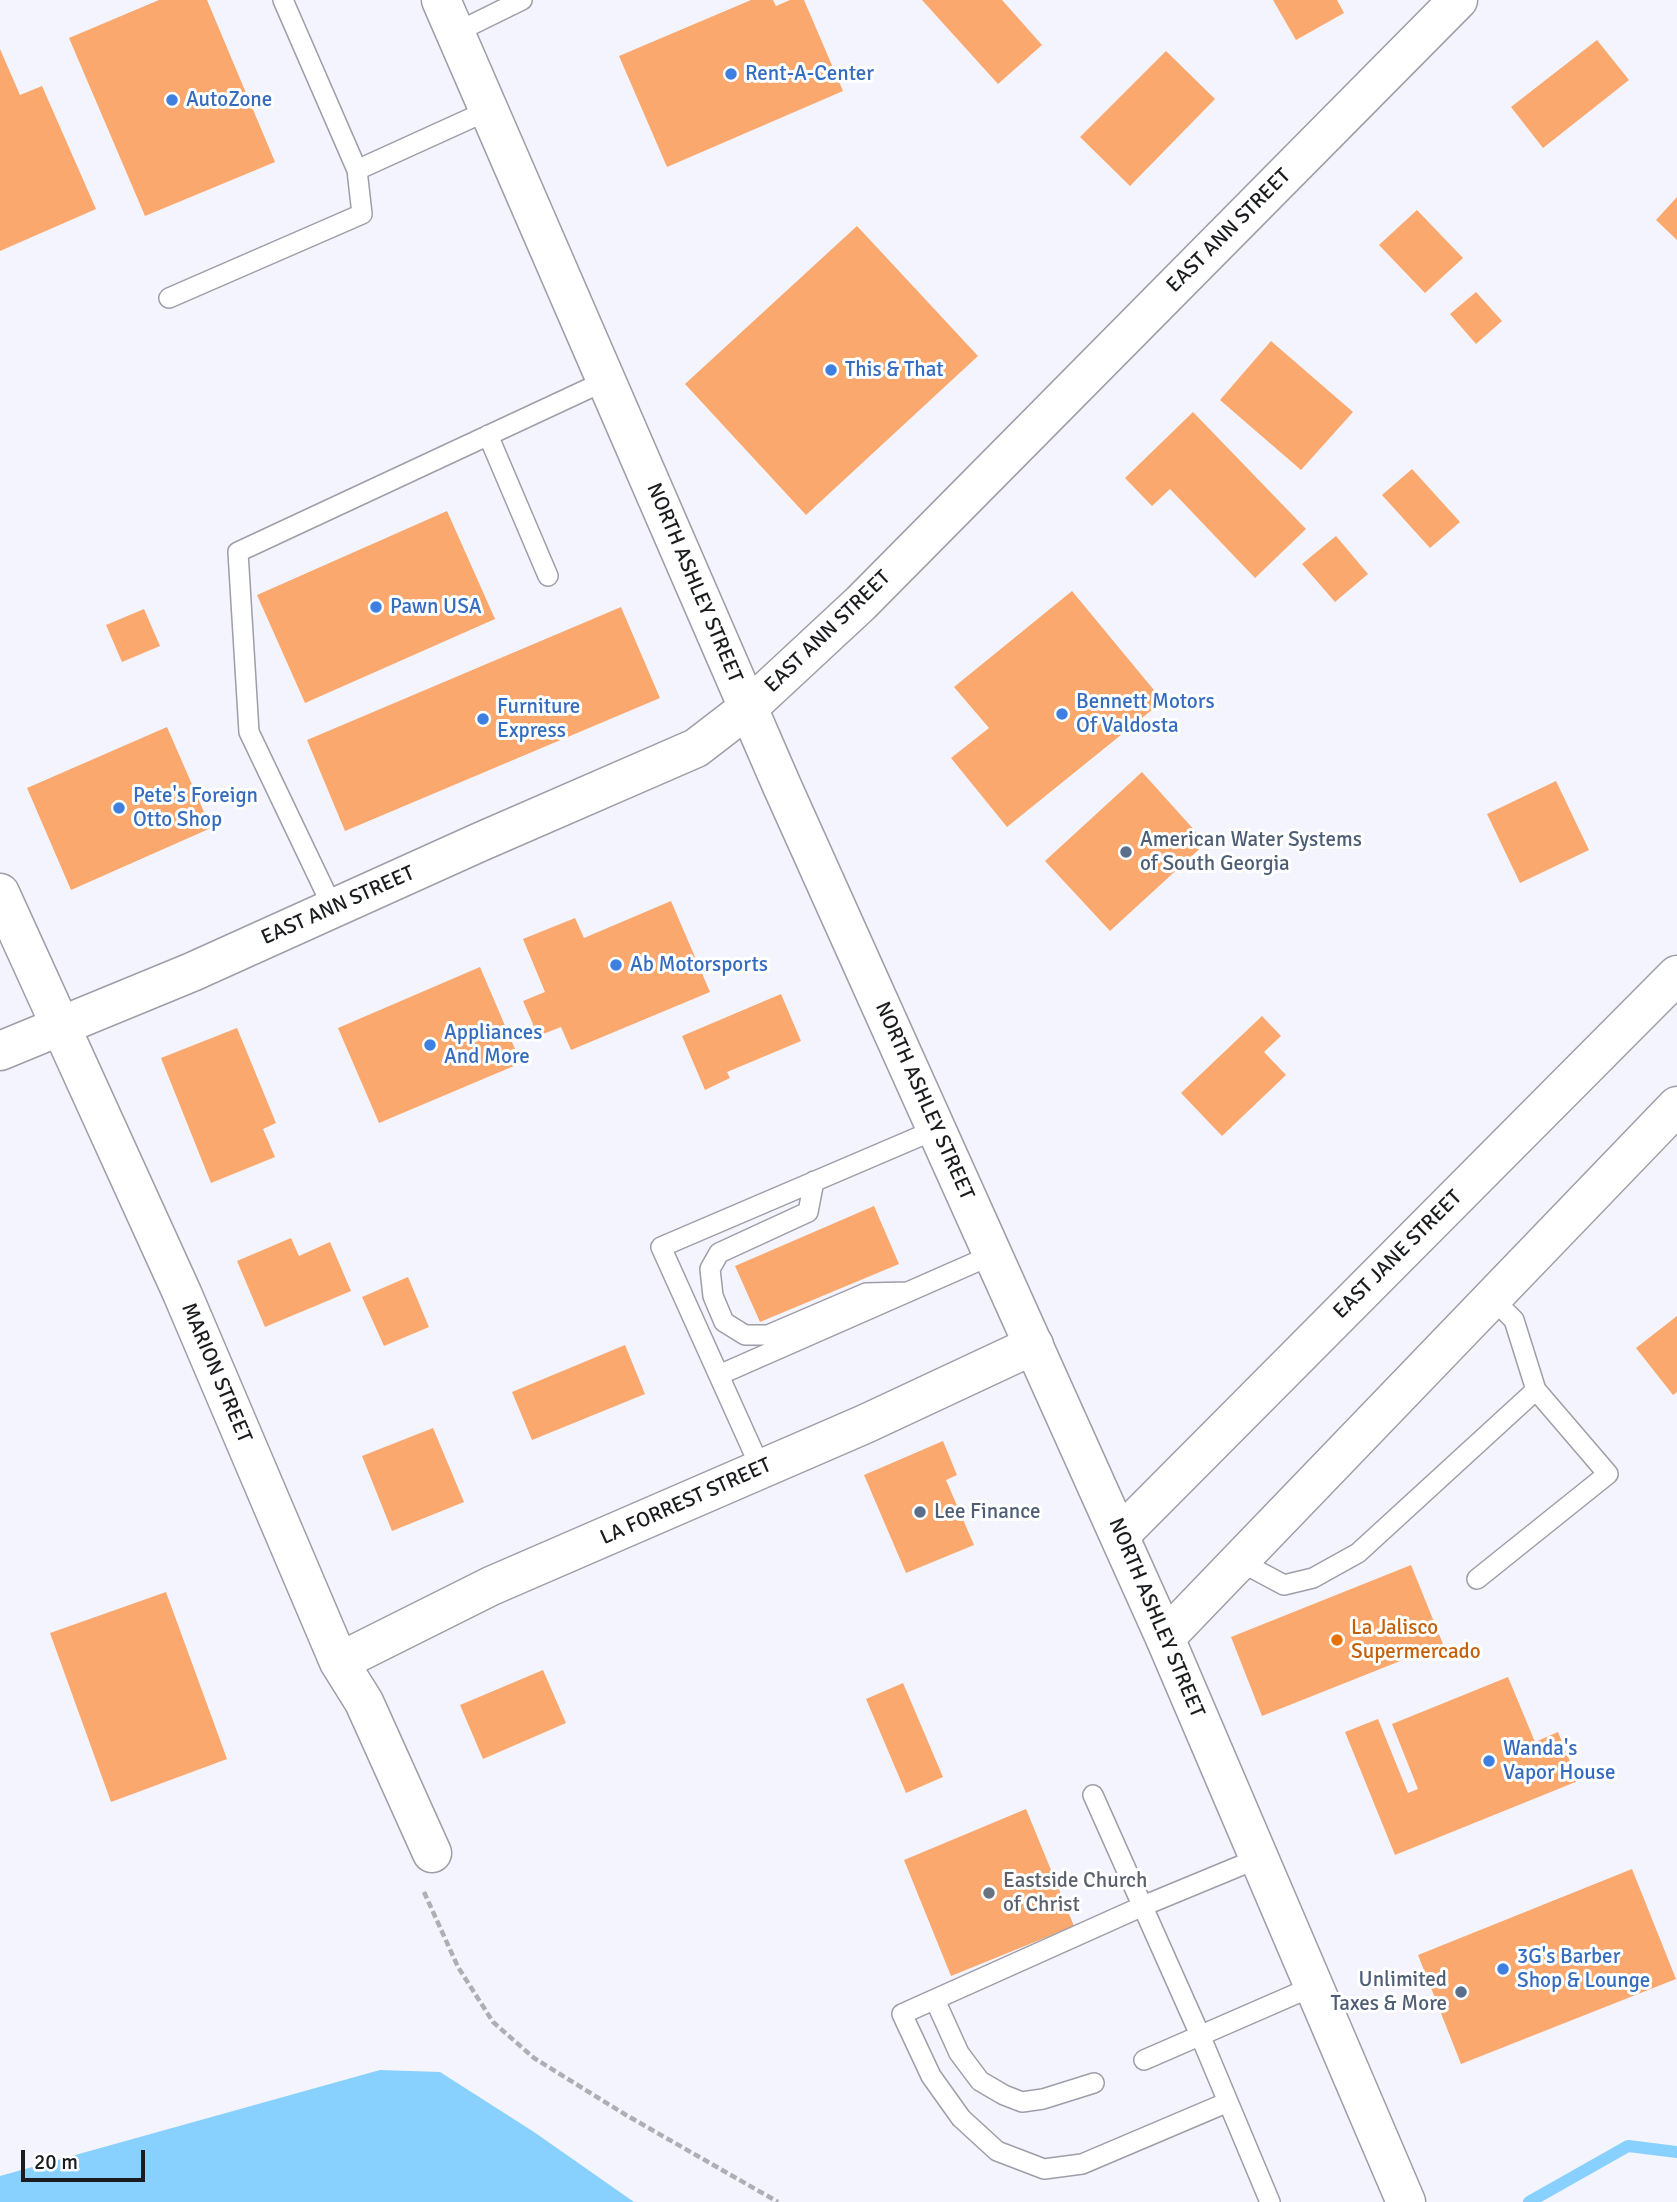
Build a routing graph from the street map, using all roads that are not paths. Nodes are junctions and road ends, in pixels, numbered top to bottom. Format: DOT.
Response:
graph roads {
  1 [pos="283,0"];
  2 [pos="522,0"];
  3 [pos="1458,0"];
  4 [pos="448,16"];
  5 [pos="489,110"];
  6 [pos="357,170"];
  7 [pos="169,298"];
  8 [pos="607,380"];
  9 [pos="488,435"];
  10 [pos="548,576"];
  11 [pos="748,708"];
  12 [pos="0,893"];
  13 [pos="333,908"];
  14 [pos="1677,975"];
  15 [pos="62,1027"];
  16 [pos="0,1051"];
  17 [pos="1677,1106"];
  18 [pos="937,1129"];
  19 [pos="814,1181"];
  20 [pos="992,1255"];
  21 [pos="908,1292"];
  22 [pos="1493,1299"];
  23 [pos="1034,1345"];
  24 [pos="719,1375"];
  25 [pos="1536,1390"];
  26 [pos="761,1469"];
  27 [pos="1120,1535"];
  28 [pos="1238,1561"];
  29 [pos="1477,1579"];
  30 [pos="1165,1637"];
  31 [pos="339,1662"];
  32 [pos="1093,1795"];
  33 [pos="432,1853"];
  34 [pos="1259,1858"];
  35 [pos="1143,1906"];
  36 [pos="1314,1986"];
  37 [pos="935,2000"];
  38 [pos="1200,2035"];
  39 [pos="1144,2060"];
  40 [pos="1094,2083"];
  41 [pos="1228,2102"];
  42 [pos="1270,2202"];
  43 [pos="1406,2202"];
  1 -- 6 [label="lane"];
  2 -- 4 [label="lane"];
  3 -- 11 [label="street, EAST ANN STREET"];
  4 -- 5 [label="street, NORTH ASHLEY STREET"];
  5 -- 6 [label="lane"];
  5 -- 8 [label="street, NORTH ASHLEY STREET"];
  6 -- 7 [label="lane"];
  8 -- 9 [label="lane"];
  8 -- 11 [label="street, NORTH ASHLEY STREET"];
  9 -- 10 [label="lane"];
  9 -- 13 [label="lane"];
  11 -- 13 [label="street, EAST ANN STREET"];
  11 -- 18 [label="street, NORTH ASHLEY STREET"];
  12 -- 15 [label="street, MARION STREET"];
  13 -- 15 [label="street, EAST ANN STREET"];
  14 -- 27 [label="street, EAST JANE STREET"];
  15 -- 16 [label="street, EAST ANN STREET"];
  15 -- 31 [label="street, MARION STREET"];
  17 -- 22 [label="street"];
  18 -- 19 [label="lane"];
  18 -- 20 [label="street, NORTH ASHLEY STREET"];
  19 -- 21 [label="lane"];
  19 -- 24 [label="lane"];
  20 -- 21 [label="lane"];
  20 -- 23 [label="street, NORTH ASHLEY STREET"];
  21 -- 24 [label="lane"];
  22 -- 25 [label="lane"];
  22 -- 28 [label="street"];
  23 -- 26 [label="street, LA FORREST STREET"];
  23 -- 27 [label="street, NORTH ASHLEY STREET"];
  24 -- 26 [label="lane"];
  25 -- 28 [label="lane"];
  25 -- 29 [label="lane"];
  26 -- 31 [label="street, LA FORREST STREET"];
  27 -- 30 [label="street, NORTH ASHLEY STREET"];
  28 -- 30 [label="street"];
  30 -- 34 [label="street, NORTH ASHLEY STREET"];
  31 -- 33 [label="street, MARION STREET"];
  32 -- 35 [label="lane"];
  34 -- 35 [label="lane"];
  34 -- 36 [label="street, NORTH ASHLEY STREET"];
  35 -- 37 [label="lane"];
  35 -- 38 [label="lane"];
  36 -- 38 [label="lane"];
  36 -- 43 [label="street, NORTH ASHLEY STREET"];
  37 -- 40 [label="lane"];
  37 -- 41 [label="lane"];
  38 -- 39 [label="lane"];
  38 -- 41 [label="lane"];
  41 -- 42 [label="lane"];
}
